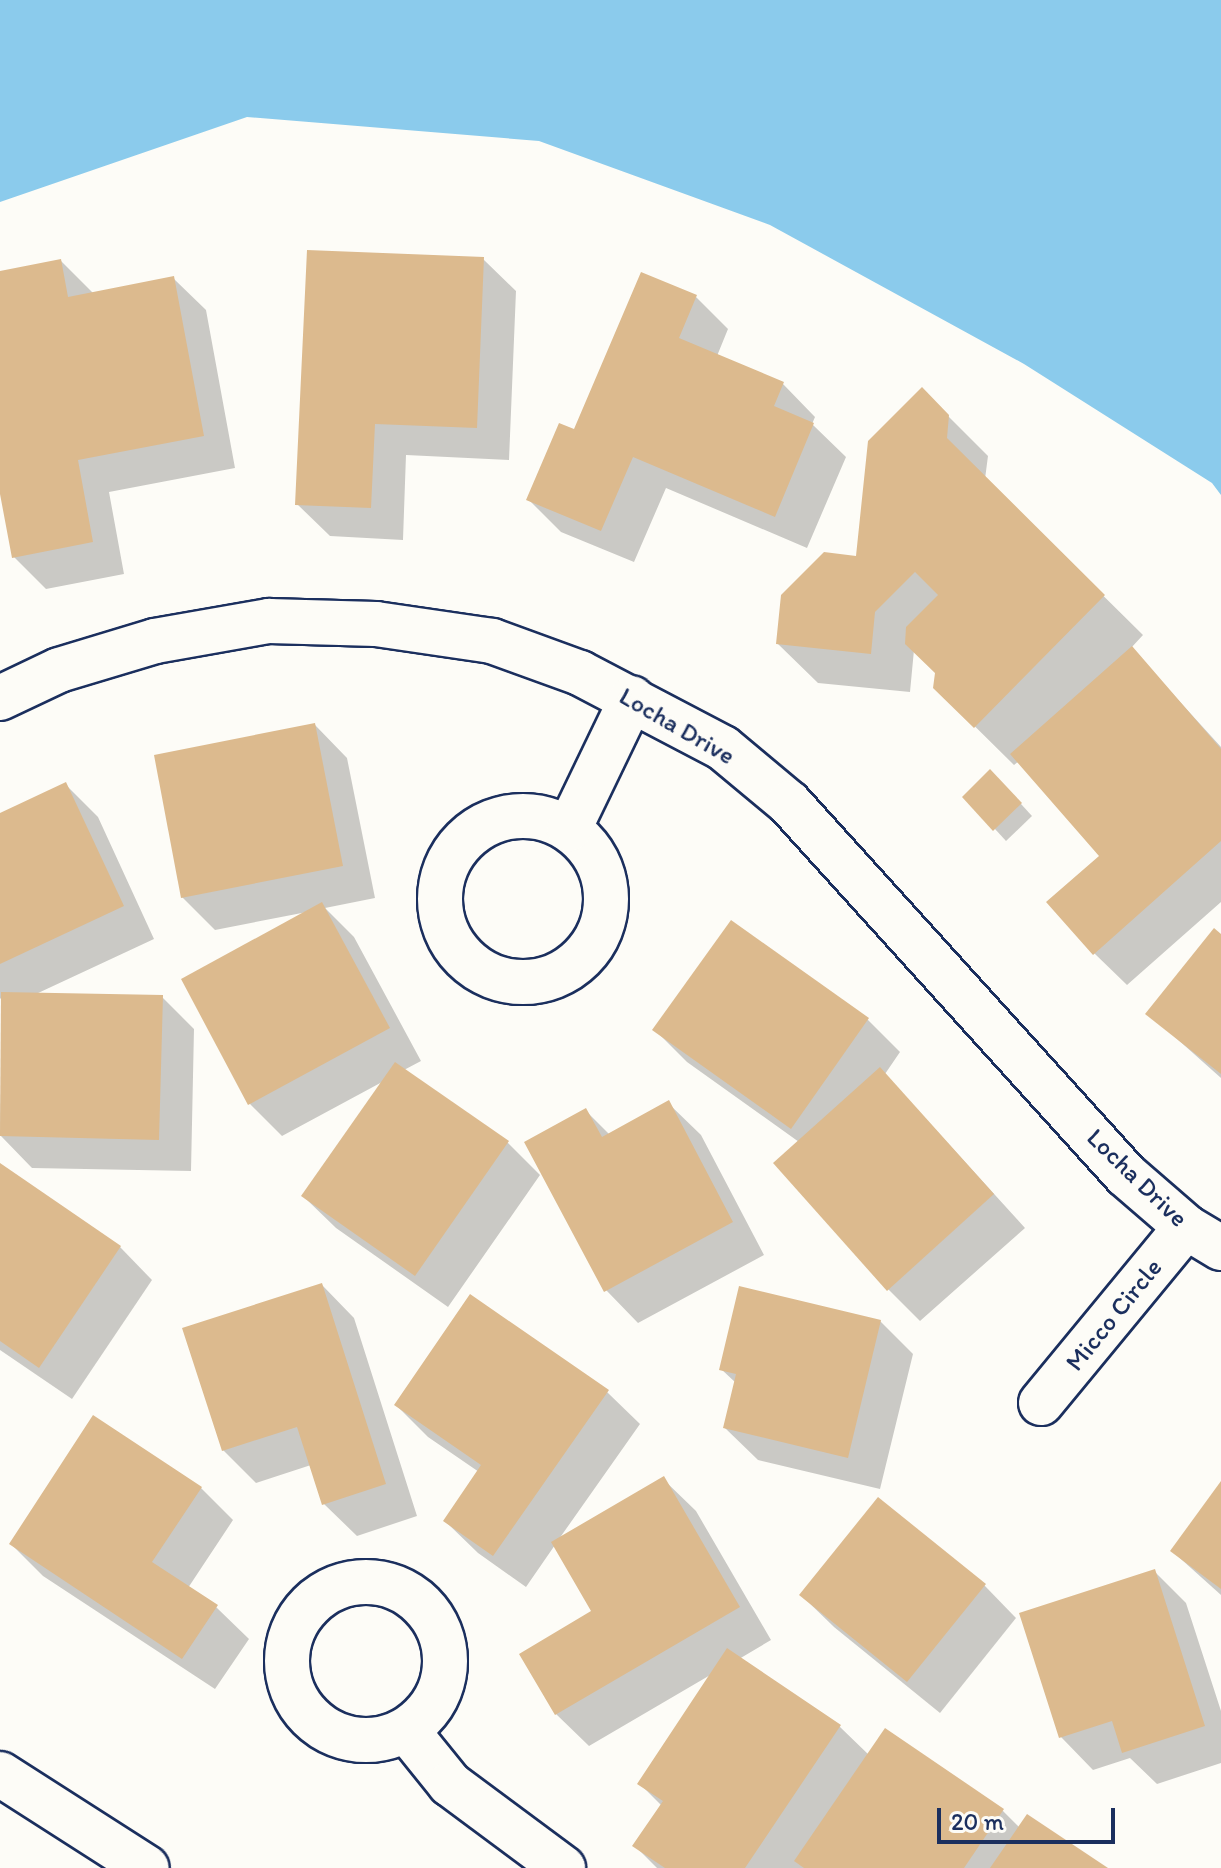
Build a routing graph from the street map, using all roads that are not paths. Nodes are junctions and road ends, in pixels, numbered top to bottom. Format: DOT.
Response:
graph roads {
  1 [pos="0,698"];
  2 [pos="632,698"];
  3 [pos="569,829"];
  4 [pos="1204,1237"];
  5 [pos="1041,1403"];
  6 [pos="408,1732"];
  7 [pos="0,1774"];
  8 [pos="147,1868"];
  9 [pos="563,1868"];
  1 -- 2 [label="street, Locha Drive"];
  2 -- 3 [label="street"];
  2 -- 4 [label="street, Locha Drive"];
  4 -- 5 [label="street, Micco Circle"];
  6 -- 9 [label="street"];
  7 -- 8 [label="street"];
}
